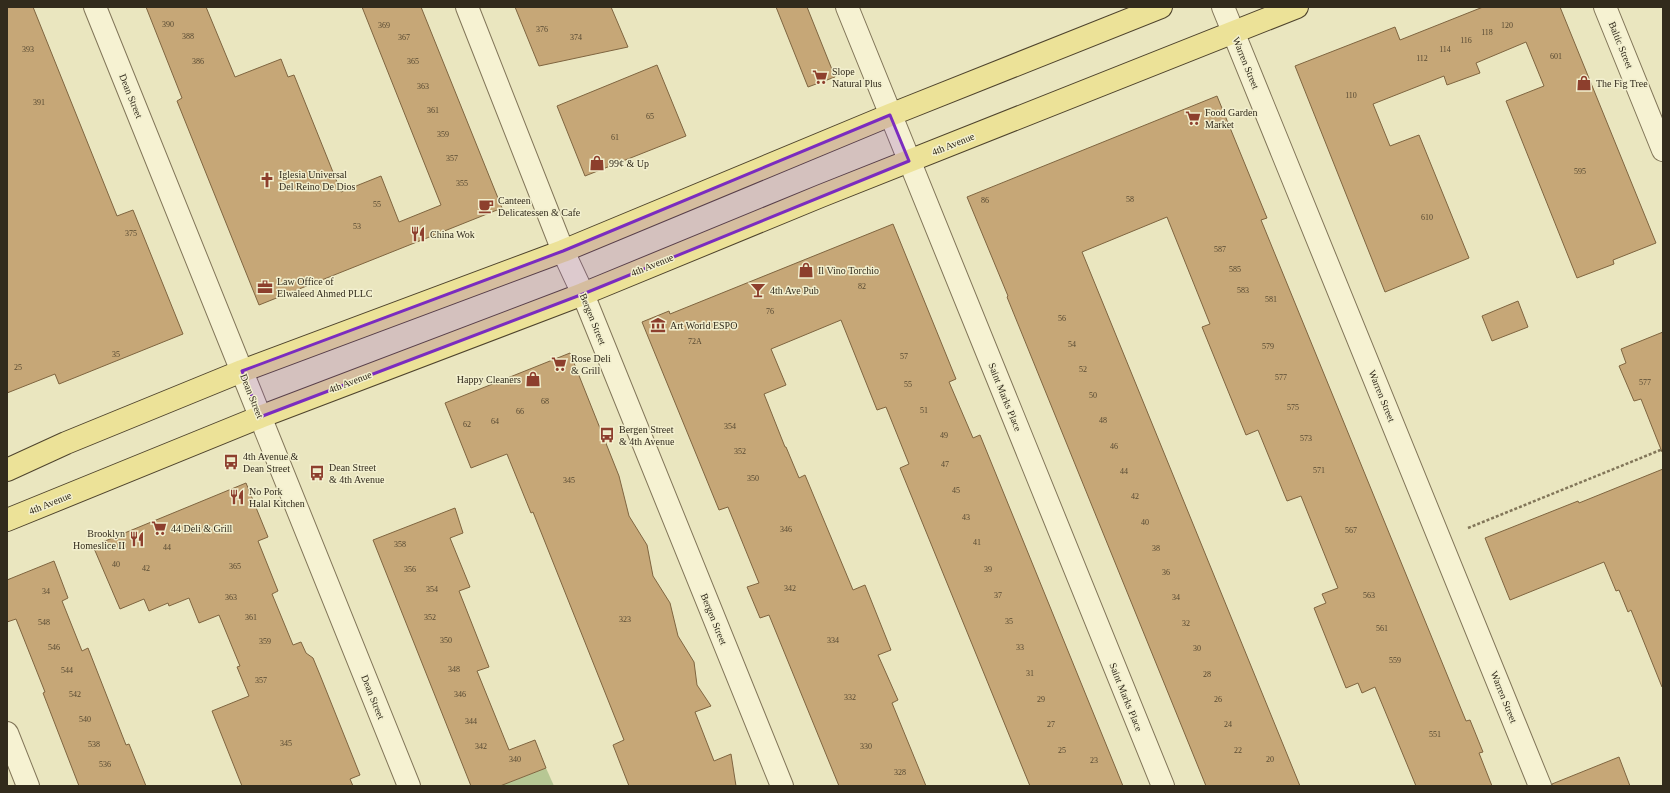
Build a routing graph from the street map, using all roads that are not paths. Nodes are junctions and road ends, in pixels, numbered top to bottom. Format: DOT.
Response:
graph roads {
  1 [pos="96,7"];
  2 [pos="466,7"];
  3 [pos="847,7"];
  4 [pos="1161,7"];
  5 [pos="1223,7"];
  6 [pos="1297,7"];
  7 [pos="1605,7"];
  8 [pos="1234,32"];
  9 [pos="890,115"];
  10 [pos="1663,150"];
  11 [pos="909,161"];
  12 [pos="563,251"];
  13 [pos="583,294"];
  14 [pos="242,371"];
  15 [pos="260,416"];
  16 [pos="7,470"];
  17 [pos="7,520"];
  18 [pos="7,733"];
  19 [pos="28,786"];
  20 [pos="409,786"];
  21 [pos="782,786"];
  22 [pos="1163,786"];
  23 [pos="1540,786"];
  1 -- 14 [label="street, Dean Street"];
  2 -- 12 [label="street, Bergen Street"];
  3 -- 9 [label="street, Saint Marks Place"];
  4 -- 9 [label="main road"];
  5 -- 8 [label="street, Warren Street"];
  6 -- 8 [label="main road, 4th Avenue"];
  7 -- 10 [label="street, Baltic Street"];
  8 -- 11 [label="main road, 4th Avenue"];
  8 -- 23 [label="street, Warren Street"];
  9 -- 11 [label="street, Saint Marks Place"];
  9 -- 12 [label="main road"];
  11 -- 13 [label="main road, 4th Avenue"];
  11 -- 22 [label="street, Saint Marks Place"];
  12 -- 13 [label="street, Bergen Street"];
  12 -- 14 [label="main road"];
  13 -- 15 [label="main road, 4th Avenue"];
  13 -- 21 [label="street, Bergen Street"];
  14 -- 15 [label="street, Dean Street"];
  14 -- 16 [label="main road"];
  15 -- 17 [label="main road, 4th Avenue"];
  15 -- 20 [label="street, Dean Street"];
  18 -- 19 [label="street"];
}
